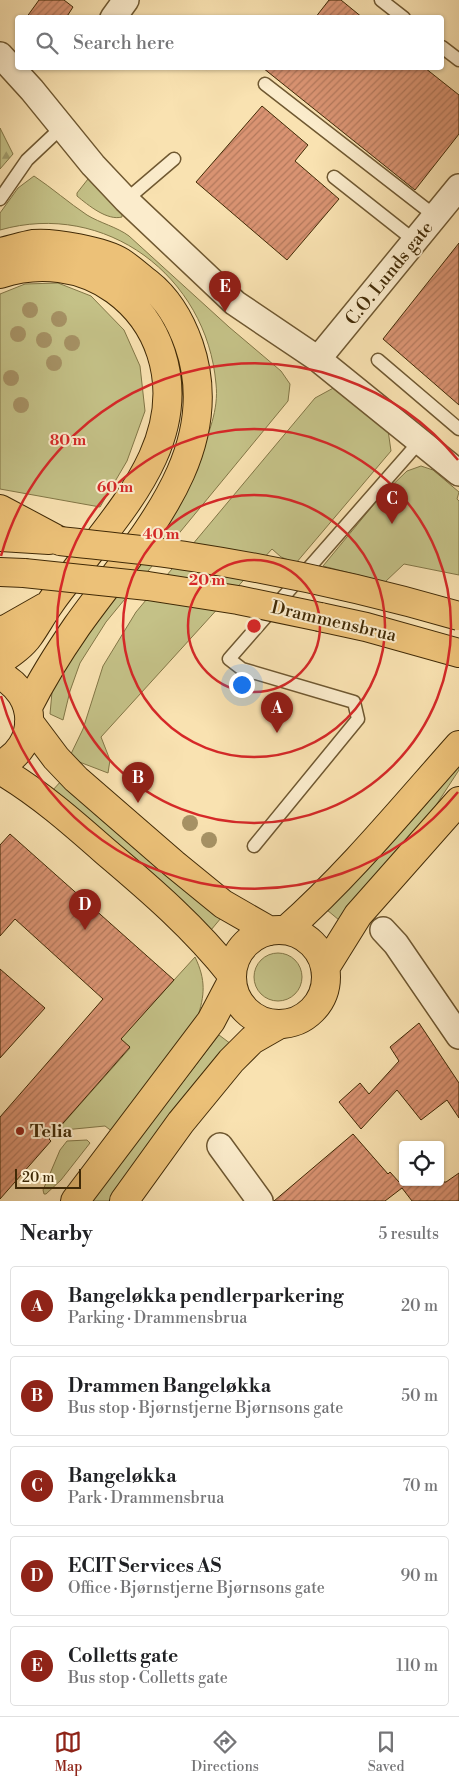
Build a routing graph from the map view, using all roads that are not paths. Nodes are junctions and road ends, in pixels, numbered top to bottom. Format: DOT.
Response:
graph roads {
  1 [pos="126,0"];
  2 [pos="381,0"];
  3 [pos="116,15"];
  4 [pos="400,15"];
  5 [pos="444,49"];
  6 [pos="0,55"];
  7 [pos="459,60"];
  8 [pos="265,84"];
  9 [pos="62,127"];
  10 [pos="174,159"];
  11 [pos="334,177"];
  12 [pos="459,187"];
  13 [pos="0,199"];
  14 [pos="126,200"];
  15 [pos="435,216"];
  16 [pos="415,240"];
  17 [pos="0,252"];
  18 [pos="0,274"];
  19 [pos="318,359"];
  20 [pos="378,360"];
  21 [pos="459,429"];
  22 [pos="420,442"];
  23 [pos="459,473"];
  24 [pos="0,509"];
  25 [pos="44,536"];
  26 [pos="0,537"];
  27 [pos="0,572"];
  28 [pos="49,606"];
  29 [pos="459,616"];
  30 [pos="0,631"];
  31 [pos="459,653"];
  32 [pos="0,661"];
  33 [pos="0,675"];
  34 [pos="29,715"];
  35 [pos="459,744"];
  36 [pos="0,765"];
  37 [pos="0,770"];
  38 [pos="459,801"];
  39 [pos="254,846"];
  40 [pos="278,930"];
  41 [pos="383,930"];
  42 [pos="325,968"];
  43 [pos="232,978"];
  44 [pos="280,1024"];
  45 [pos="459,1036"];
  46 [pos="220,1146"];
  47 [pos="75,1201"];
  48 [pos="124,1201"];
  49 [pos="260,1201"];
  1 -- 3 [label="street"];
  2 -- 4 [label="lane"];
  5 -- 7 [label="lane"];
  6 -- 9 [label="street"];
  8 -- 15 [label="lane"];
  9 -- 13 [label="lane"];
  9 -- 14 [label="street"];
  10 -- 14 [label="lane"];
  11 -- 16 [label="lane"];
  12 -- 15 [label="street, C.O. Lunds gate"];
  14 -- 19 [label="street"];
  15 -- 16 [label="street, C.O. Lunds gate"];
  16 -- 19 [label="street, C.O. Lunds gate"];
  17 -- 34 [label="main road"];
  18 -- 28 [label="main road"];
  19 -- 22 [label="street"];
  20 -- 21 [label="lane"];
  22 -- 23 [label="street"];
  22 -- 39 [label="lane"];
  24 -- 25 [label="main road"];
  25 -- 26 [label="main road, Drammensbrua"];
  25 -- 29 [label="main road, Drammensbrua, bridge"];
  27 -- 31 [label="main road, Drammensbrua, bridge"];
  28 -- 30 [label="main road"];
  28 -- 32 [label="main road"];
  33 -- 34 [label="main road"];
  34 -- 36 [label="main road"];
  34 -- 40 [label="main road"];
  35 -- 40 [label="main road"];
  37 -- 43 [label="main road"];
  38 -- 42 [label="main road"];
  40 -- 42 [label="main road"];
  40 -- 43 [label="main road"];
  41 -- 45 [label="street"];
  42 -- 44 [label="main road"];
  43 -- 44 [label="main road"];
  43 -- 47 [label="main road"];
  44 -- 48 [label="main road"];
  46 -- 49 [label="street"];
}
